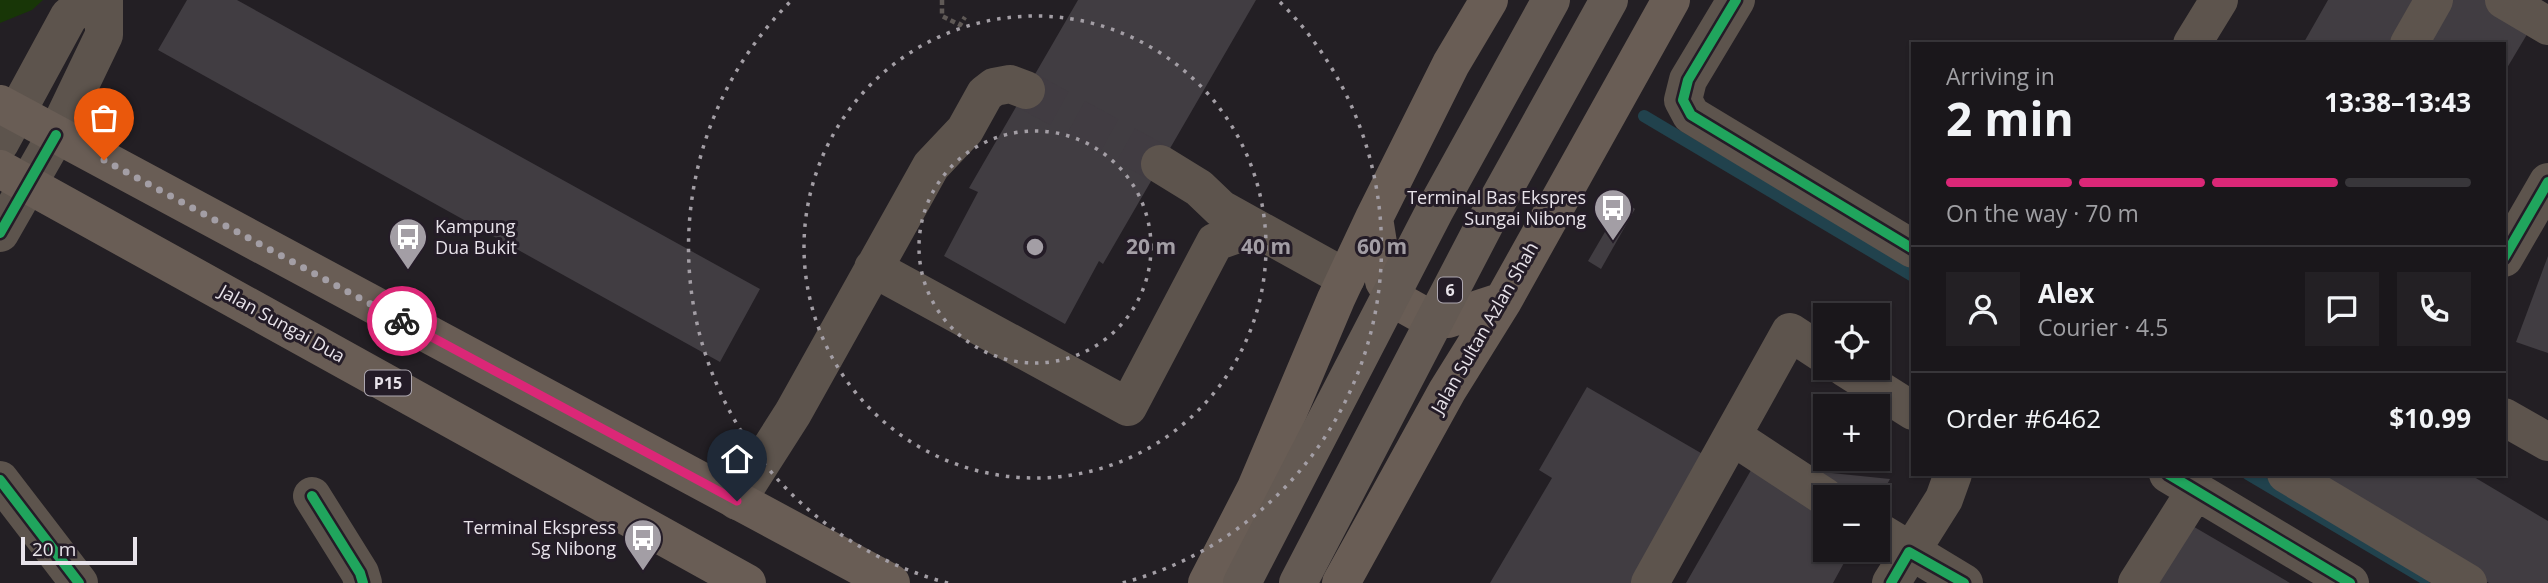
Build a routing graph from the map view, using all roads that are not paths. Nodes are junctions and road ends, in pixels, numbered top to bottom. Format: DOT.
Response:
graph roads {
  1 [pos="92,0"];
  2 [pos="104,0"];
  3 [pos="1489,0"];
  4 [pos="1551,0"];
  5 [pos="1609,0"];
  6 [pos="1671,0"];
  7 [pos="1736,0"];
  8 [pos="2219,0"];
  9 [pos="2434,0"];
  10 [pos="2504,0"];
  11 [pos="2548,26"];
  12 [pos="2193,42"];
  13 [pos="2410,42"];
  14 [pos="1026,90"];
  15 [pos="6,120"];
  16 [pos="56,135"];
  17 [pos="1160,164"];
  18 [pos="14,176"];
  19 [pos="2548,182"];
  20 [pos="1374,218"];
  21 [pos="1255,228"];
  22 [pos="0,233"];
  23 [pos="2508,244"];
  24 [pos="1911,249"];
  25 [pos="873,268"];
  26 [pos="1346,278"];
  27 [pos="1503,301"];
  28 [pos="1813,347"];
  29 [pos="1864,380"];
  30 [pos="1911,410"];
  31 [pos="2506,418"];
  32 [pos="1732,436"];
  33 [pos="2548,442"];
  34 [pos="1952,476"];
  35 [pos="2289,476"];
  36 [pos="0,480"];
  37 [pos="2182,482"];
  38 [pos="1813,489"];
  39 [pos="312,496"];
  40 [pos="737,501"];
  41 [pos="1890,551"];
  42 [pos="1900,567"];
  43 [pos="1214,579"];
  44 [pos="79,583"];
  45 [pos="363,583"];
  46 [pos="747,583"];
  47 [pos="891,583"];
  48 [pos="1298,583"];
  49 [pos="1341,583"];
  50 [pos="1650,583"];
  51 [pos="1964,583"];
  52 [pos="2137,583"];
  53 [pos="2350,583"];
  54 [pos="2468,583"];
  1 -- 15 [label="street"];
  2 -- 16 [label="street"];
  3 -- 20 [label="main road"];
  4 -- 43 [label="highway, bridge"];
  5 -- 48 [label="highway, 6, bridge"];
  6 -- 27 [label="main road, Jalan Sultan Azlan Shah"];
  7 -- 24 [label="street"];
  8 -- 12 [label="street"];
  9 -- 13 [label="street"];
  10 -- 11 [label="street"];
  14 -- 25 [label="street"];
  15 -- 16 [label="main road"];
  16 -- 18 [label="street"];
  16 -- 40 [label="main road"];
  17 -- 21 [label="street"];
  18 -- 22 [label="street"];
  18 -- 46 [label="main road, Jalan Sungai Dua / P15"];
  19 -- 23 [label="street"];
  20 -- 26 [label="main road"];
  20 -- 27 [label="main road"];
  21 -- 25 [label="street"];
  21 -- 26 [label="street"];
  25 -- 40 [label="street"];
  26 -- 43 [label="main road"];
  27 -- 49 [label="main road, Jalan Sultan Azlan Shah"];
  28 -- 32 [label="street"];
  29 -- 30 [label="street"];
  31 -- 33 [label="street"];
  32 -- 38 [label="street"];
  32 -- 50 [label="street"];
  34 -- 42 [label="street"];
  35 -- 54 [label="street"];
  36 -- 44 [label="street"];
  37 -- 52 [label="street"];
  37 -- 53 [label="street"];
  39 -- 45 [label="street"];
  40 -- 47 [label="main road"];
  41 -- 42 [label="street"];
  42 -- 51 [label="street"];
}
